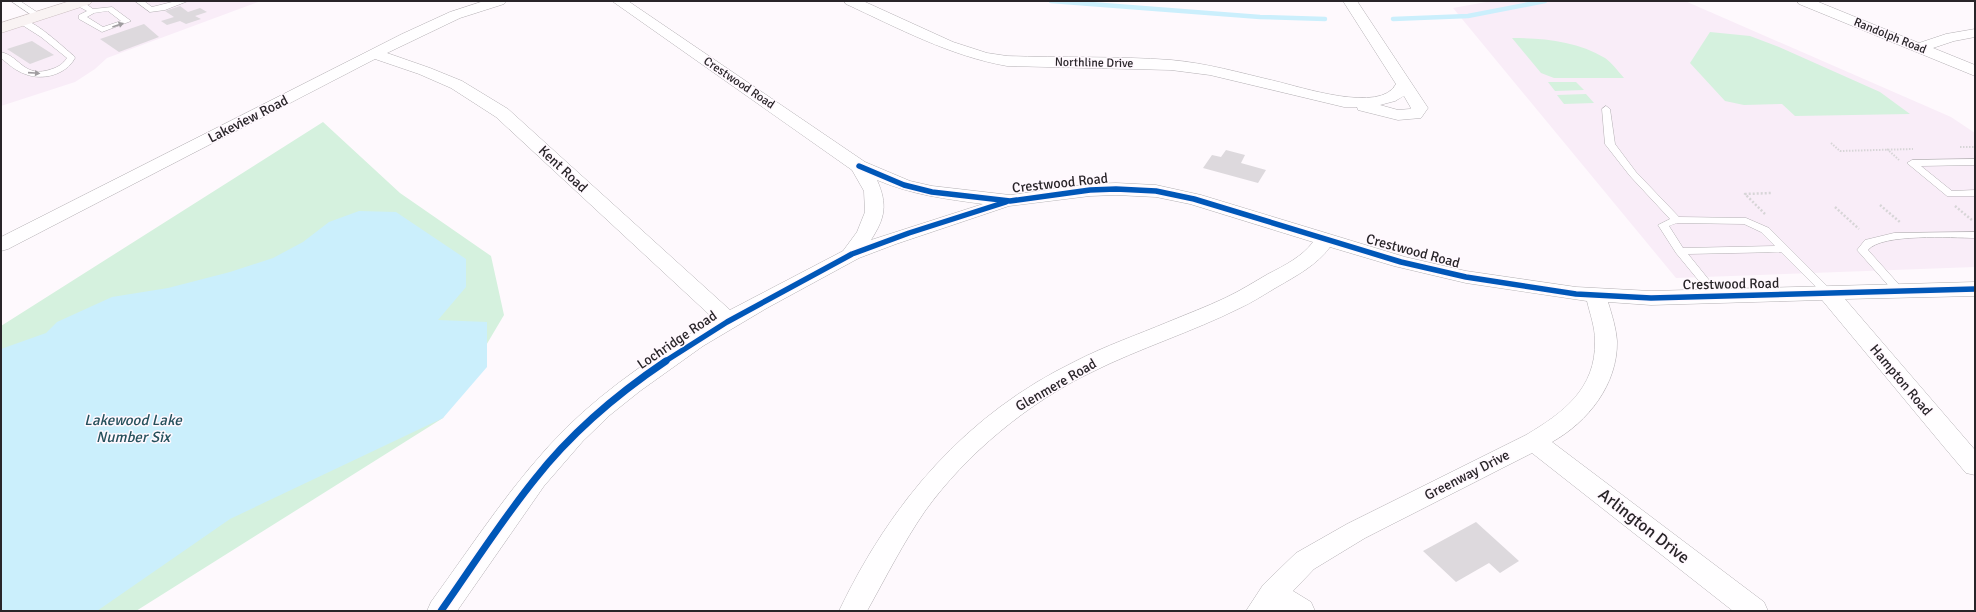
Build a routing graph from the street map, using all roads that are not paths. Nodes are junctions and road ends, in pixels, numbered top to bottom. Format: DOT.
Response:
graph roads {
  1 [pos="139,1"];
  2 [pos="184,1"];
  3 [pos="499,1"];
  4 [pos="619,1"];
  5 [pos="851,1"];
  6 [pos="1350,1"];
  7 [pos="1804,1"];
  8 [pos="19,2"];
  9 [pos="85,5"];
  10 [pos="39,16"];
  11 [pos="22,21"];
  12 [pos="1,28"];
  13 [pos="1975,33"];
  14 [pos="1919,48"];
  15 [pos="1,54"];
  16 [pos="374,54"];
  17 [pos="1975,71"];
  18 [pos="1404,84"];
  19 [pos="1344,102"];
  20 [pos="1606,109"];
  21 [pos="1975,162"];
  22 [pos="859,166"];
  23 [pos="1975,193"];
  24 [pos="1010,201"];
  25 [pos="1676,220"];
  26 [pos="1975,235"];
  27 [pos="1325,239"];
  28 [pos="1,245"];
  29 [pos="1784,249"];
  30 [pos="1680,252"];
  31 [pos="850,255"];
  32 [pos="1975,289"];
  33 [pos="1900,291"];
  34 [pos="1828,293"];
  35 [pos="1596,296"];
  36 [pos="1716,296"];
  37 [pos="728,320"];
  38 [pos="1534,441"];
  39 [pos="1975,466"];
  40 [pos="1266,602"];
  41 [pos="441,611"];
  42 [pos="853,611"];
  43 [pos="1301,611"];
  44 [pos="1754,611"];
  1 -- 2 [label="lane"];
  3 -- 16 [label="street, Lakeview Road"];
  4 -- 22 [label="street, Crestwood Road"];
  5 -- 19 [label="street, Northline Drive"];
  6 -- 18 [label="street, Northline Drive"];
  7 -- 14 [label="street, Randolph Road"];
  8 -- 10 [label="lane"];
  9 -- 9 [label="lane, one-way"];
  9 -- 10 [label="main road"];
  10 -- 11 [label="main road"];
  11 -- 12 [label="main road"];
  15 -- 11 [label="lane, one-way"];
  13 -- 14 [label="street"];
  14 -- 17 [label="street, Randolph Road"];
  16 -- 28 [label="street, Lakeview Road"];
  16 -- 37 [label="street, Kent Road"];
  18 -- 19 [label="street, Northline Drive"];
  18 -- 19 [label="street, Northline Drive"];
  20 -- 25 [label="lane"];
  21 -- 23 [label="lane"];
  22 -- 24 [label="street, Crestwood Road"];
  22 -- 31 [label="street, Crestwood Road"];
  24 -- 27 [label="street, Crestwood Road"];
  24 -- 31 [label="street, Lochridge Road"];
  25 -- 29 [label="lane"];
  25 -- 30 [label="lane"];
  26 -- 33 [label="lane"];
  27 -- 35 [label="street, Crestwood Road"];
  27 -- 42 [label="street, Glenmere Road"];
  29 -- 30 [label="lane"];
  29 -- 34 [label="lane"];
  30 -- 36 [label="lane"];
  31 -- 37 [label="street, Lochridge Road"];
  32 -- 33 [label="street, Crestwood Road"];
  33 -- 34 [label="street, Crestwood Road"];
  34 -- 36 [label="street, Crestwood Road"];
  34 -- 39 [label="street, Hampton Road"];
  35 -- 36 [label="street, Crestwood Road"];
  35 -- 38 [label="street, Greenway Drive"];
  37 -- 41 [label="street, Lochridge Road"];
  38 -- 40 [label="street, Greenway Drive"];
  38 -- 44 [label="street, Arlington Drive"];
  40 -- 43 [label="street"];
}
